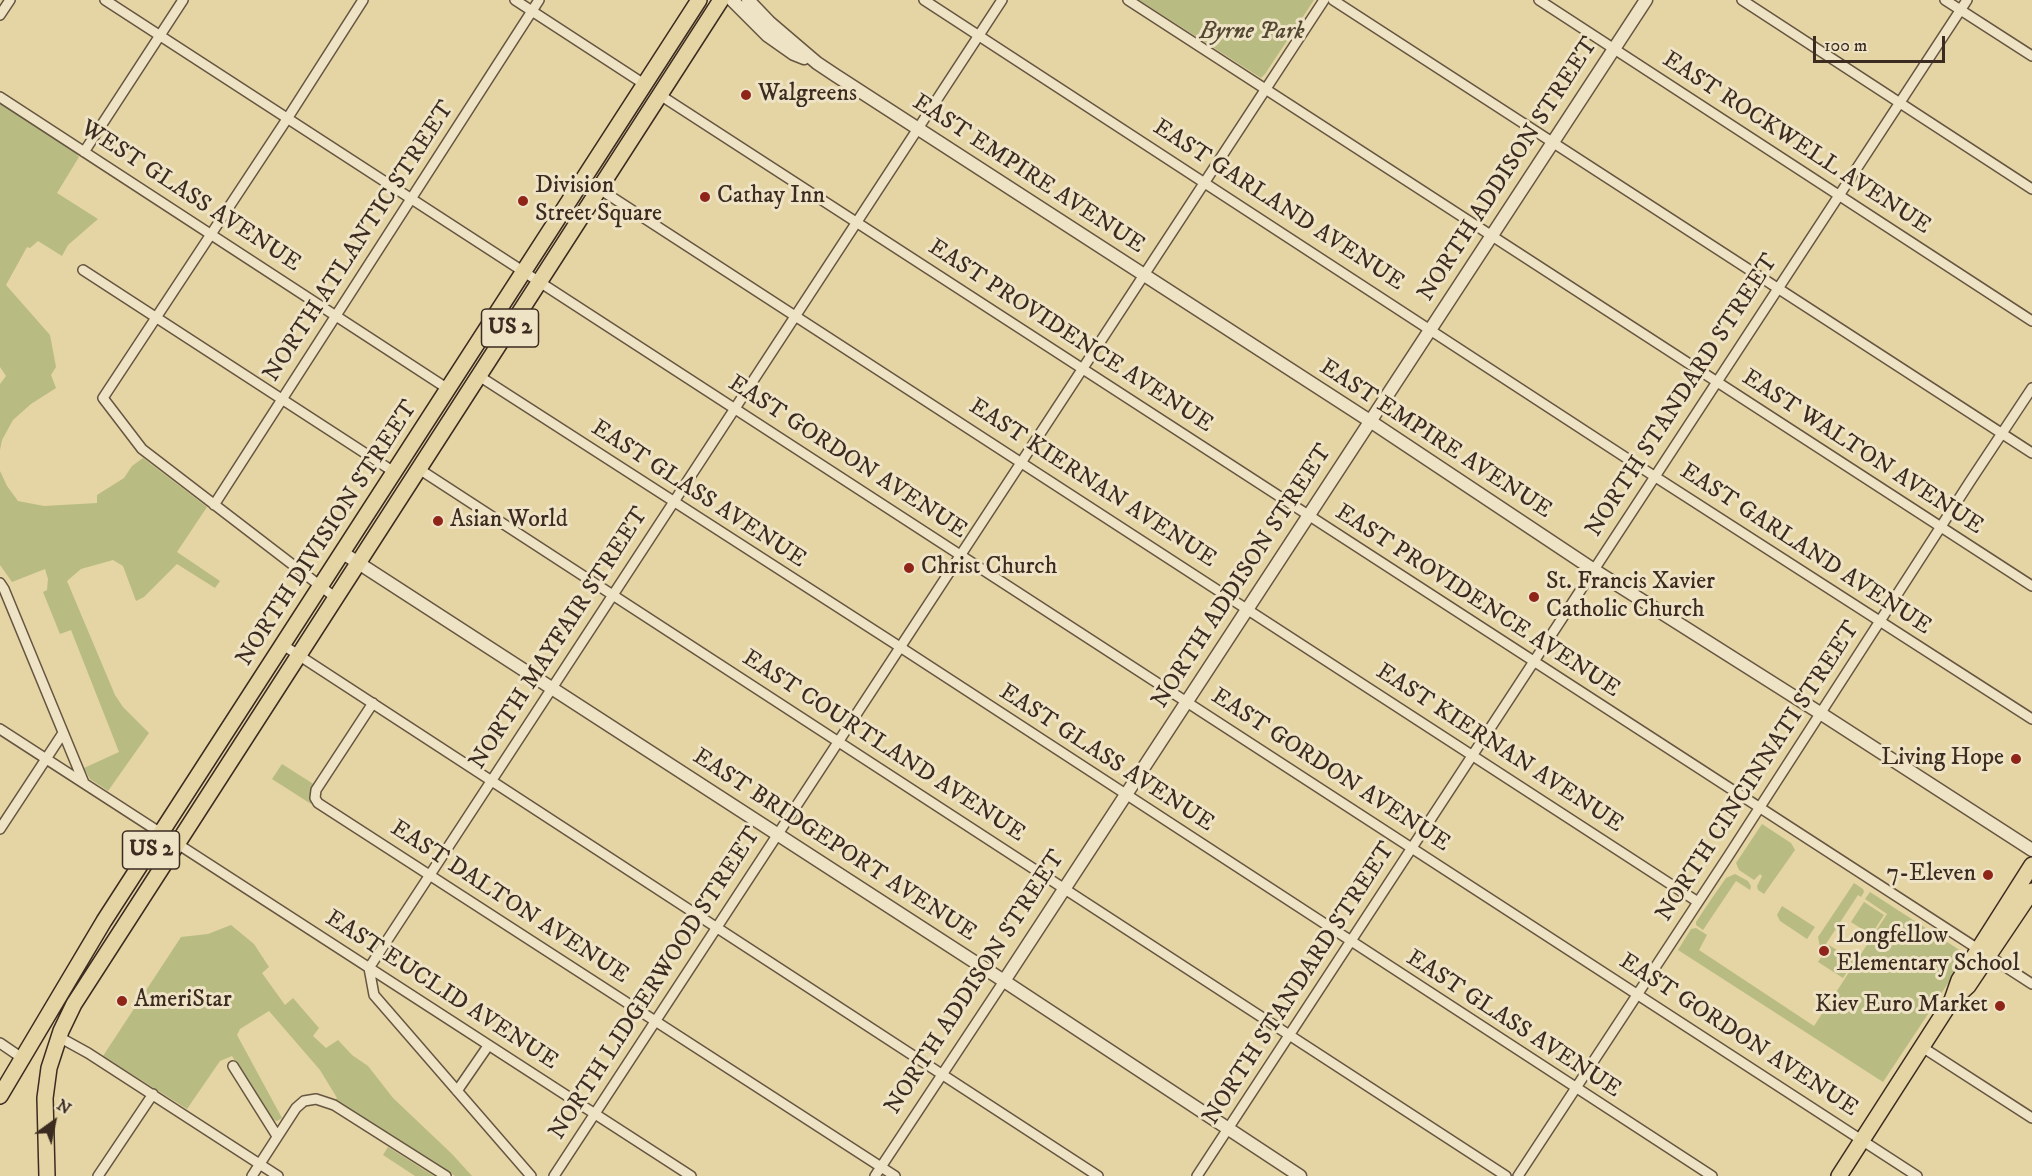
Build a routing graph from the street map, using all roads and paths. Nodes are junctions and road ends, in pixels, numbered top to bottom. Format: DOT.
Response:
graph roads {
  1 [pos="9,0"];
  2 [pos="105,0"];
  3 [pos="183,0"];
  4 [pos="363,0"];
  5 [pos="515,0"];
  6 [pos="539,0"];
  7 [pos="699,0"];
  8 [pos="721,0"];
  9 [pos="732,0"];
  10 [pos="748,0"];
  11 [pos="924,0"];
  12 [pos="1002,0"];
  13 [pos="1128,0"];
  14 [pos="1324,0"];
  15 [pos="1333,0"];
  16 [pos="1539,0"];
  17 [pos="1646,0"];
  18 [pos="1742,0"];
  19 [pos="1945,0"];
  20 [pos="1967,0"];
  21 [pos="1960,10"];
  22 [pos="532,11"];
  23 [pos="0,15"];
  24 [pos="979,35"];
  25 [pos="160,36"];
  26 [pos="1614,49"];
  27 [pos="2032,56"];
  28 [pos="817,63"];
  29 [pos="644,84"];
  30 [pos="1265,89"];
  31 [pos="660,95"];
  32 [pos="0,97"];
  33 [pos="1899,103"];
  34 [pos="287,119"];
  35 [pos="917,129"];
  36 [pos="1553,142"];
  37 [pos="84,152"];
  38 [pos="584,178"];
  39 [pos="1205,181"];
  40 [pos="599,188"];
  41 [pos="2032,189"];
  42 [pos="1839,196"];
  43 [pos="411,200"];
  44 [pos="857,222"];
  45 [pos="210,234"];
  46 [pos="1491,236"];
  47 [pos="83,270"];
  48 [pos="524,272"];
  49 [pos="1144,275"];
  50 [pos="540,282"];
  51 [pos="1776,289"];
  52 [pos="336,316"];
  53 [pos="795,316"];
  54 [pos="155,317"];
  55 [pos="2032,321"];
  56 [pos="490,325"];
  57 [pos="1430,329"];
  58 [pos="1083,368"];
  59 [pos="478,376"];
  60 [pos="1716,382"];
  61 [pos="2032,388"];
  62 [pos="448,389"];
  63 [pos="282,399"];
  64 [pos="735,409"];
  65 [pos="1370,421"];
  66 [pos="2003,433"];
  67 [pos="431,450"];
  68 [pos="2032,453"];
  69 [pos="1022,462"];
  70 [pos="419,469"];
  71 [pos="394,472"];
  72 [pos="1654,476"];
  73 [pos="673,502"];
  74 [pos="214,505"];
  75 [pos="1308,515"];
  76 [pos="1941,526"];
  77 [pos="343,553"];
  78 [pos="960,555"];
  79 [pos="359,563"];
  80 [pos="1594,570"];
  81 [pos="0,583"];
  82 [pos="2032,586"];
  83 [pos="321,587"];
  84 [pos="612,595"];
  85 [pos="336,598"];
  86 [pos="1247,608"];
  87 [pos="1880,620"];
  88 [pos="283,645"];
  89 [pos="900,648"];
  90 [pos="298,656"];
  91 [pos="1534,663"];
  92 [pos="552,688"];
  93 [pos="1187,701"];
  94 [pos="373,703"];
  95 [pos="1820,713"];
  96 [pos="2032,719"];
  97 [pos="0,729"];
  98 [pos="63,734"];
  99 [pos="838,741"];
  100 [pos="1472,756"];
  101 [pos="47,759"];
  102 [pos="491,780"];
  103 [pos="84,783"];
  104 [pos="1126,795"];
  105 [pos="1759,807"];
  106 [pos="0,829"];
  107 [pos="778,834"];
  108 [pos="170,838"];
  109 [pos="1412,848"];
  110 [pos="2032,850"];
  111 [pos="2032,865"];
  112 [pos="429,875"];
  113 [pos="1064,887"];
  114 [pos="2032,891"];
  115 [pos="1698,902"];
  116 [pos="717,927"];
  117 [pos="1350,942"];
  118 [pos="1984,952"];
  119 [pos="369,968"];
  120 [pos="1004,981"];
  121 [pos="2032,984"];
  122 [pos="1637,994"];
  123 [pos="656,1021"];
  124 [pos="1288,1036"];
  125 [pos="59,1037"];
  126 [pos="0,1043"];
  127 [pos="488,1046"];
  128 [pos="1922,1047"];
  129 [pos="22,1058"];
  130 [pos="233,1066"];
  131 [pos="942,1074"];
  132 [pos="1576,1089"];
  133 [pos="457,1091"];
  134 [pos="153,1094"];
  135 [pos="0,1096"];
  136 [pos="595,1114"];
  137 [pos="2032,1118"];
  138 [pos="1228,1129"];
  139 [pos="277,1136"];
  140 [pos="1862,1140"];
  141 [pos="259,1164"];
  142 [pos="881,1167"];
  143 [pos="47,1176"];
  144 [pos="98,1176"];
  145 [pos="252,1176"];
  146 [pos="278,1176"];
  147 [pos="446,1176"];
  148 [pos="531,1176"];
  149 [pos="554,1176"];
  150 [pos="691,1176"];
  151 [pos="875,1176"];
  152 [pos="895,1176"];
  153 [pos="1098,1176"];
  154 [pos="1197,1176"];
  155 [pos="1300,1176"];
  156 [pos="1506,1176"];
  157 [pos="1518,1176"];
  158 [pos="1712,1176"];
  159 [pos="1839,1176"];
  160 [pos="1917,1176"];
  1 -- 23 [label="street"];
  2 -- 25 [label="street, EAST GORDON AVENUE"];
  3 -- 25 [label="street"];
  4 -- 34 [label="street"];
  5 -- 22 [label="street"];
  6 -- 22 [label="street, NORTH ATLANTIC STREET"];
  7 -- 29 [label="main road, NORTH DIVISION STREET / US 2"];
  8 -- 31 [label="main road, NORTH DIVISION STREET / US 2"];
  9 -- 28 [label="street, EAST EMPIRE AVENUE"];
  10 -- 28 [label="street, EAST EMPIRE AVENUE"];
  11 -- 24 [label="street, EAST GARLAND AVENUE"];
  12 -- 24 [label="street, NORTH MAYFAIR STREET"];
  13 -- 30 [label="street, EAST WALTON AVENUE"];
  14 -- 30 [label="street, NORTH LIDGERWOOD STREET"];
  15 -- 36 [label="street"];
  16 -- 26 [label="street, EAST ROCKWELL AVENUE"];
  17 -- 26 [label="street, NORTH ADDISON STREET"];
  18 -- 33 [label="street"];
  19 -- 21 [label="street"];
  20 -- 21 [label="street, NORTH STANDARD STREET"];
  21 -- 27 [label="street"];
  21 -- 33 [label="street, NORTH STANDARD STREET"];
  22 -- 29 [label="street"];
  22 -- 43 [label="street, NORTH ATLANTIC STREET"];
  24 -- 35 [label="street, NORTH MAYFAIR STREET"];
  24 -- 39 [label="street, EAST GARLAND AVENUE"];
  25 -- 34 [label="street, EAST GORDON AVENUE"];
  25 -- 37 [label="street"];
  26 -- 36 [label="street, NORTH ADDISON STREET"];
  26 -- 42 [label="street, EAST ROCKWELL AVENUE"];
  28 -- 35 [label="street, EAST EMPIRE AVENUE"];
  29 -- 38 [label="main road, NORTH DIVISION STREET / US 2"];
  30 -- 39 [label="street, NORTH LIDGERWOOD STREET"];
  30 -- 46 [label="street, EAST WALTON AVENUE"];
  31 -- 40 [label="main road, NORTH DIVISION STREET / US 2"];
  31 -- 44 [label="street, EAST PROVIDENCE AVENUE"];
  32 -- 37 [label="street, WEST GLASS AVENUE"];
  33 -- 41 [label="street"];
  33 -- 42 [label="street, NORTH STANDARD STREET"];
  34 -- 43 [label="street, EAST GORDON AVENUE"];
  34 -- 45 [label="street"];
  35 -- 44 [label="street, NORTH MAYFAIR STREET"];
  35 -- 49 [label="street, EAST EMPIRE AVENUE"];
  36 -- 46 [label="street, NORTH ADDISON STREET"];
  36 -- 51 [label="street"];
  37 -- 45 [label="street, WEST GLASS AVENUE"];
  38 -- 40 [label="street, EAST KIERNAN AVENUE"];
  38 -- 48 [label="main road, NORTH DIVISION STREET / US 2"];
  39 -- 49 [label="street, NORTH LIDGERWOOD STREET"];
  39 -- 57 [label="street, EAST GARLAND AVENUE"];
  40 -- 50 [label="main road, NORTH DIVISION STREET / US 2"];
  40 -- 53 [label="street, EAST KIERNAN AVENUE"];
  42 -- 51 [label="street, NORTH STANDARD STREET"];
  42 -- 55 [label="street, EAST ROCKWELL AVENUE"];
  43 -- 48 [label="street, EAST GORDON AVENUE"];
  43 -- 52 [label="street, NORTH ATLANTIC STREET"];
  44 -- 53 [label="street, NORTH MAYFAIR STREET"];
  44 -- 58 [label="street, EAST PROVIDENCE AVENUE"];
  45 -- 52 [label="street, WEST GLASS AVENUE"];
  45 -- 54 [label="street"];
  46 -- 57 [label="street, NORTH ADDISON STREET"];
  46 -- 60 [label="street, EAST WALTON AVENUE"];
  47 -- 54 [label="street"];
  48 -- 50 [label="street, EAST GORDON AVENUE"];
  48 -- 56 [label="main road, NORTH DIVISION STREET / US 2"];
  49 -- 58 [label="street, NORTH LIDGERWOOD STREET"];
  49 -- 65 [label="street, EAST EMPIRE AVENUE"];
  50 -- 59 [label="main road, NORTH DIVISION STREET / US 2"];
  50 -- 64 [label="street, EAST GORDON AVENUE"];
  51 -- 60 [label="street, NORTH STANDARD STREET"];
  51 -- 66 [label="street"];
  52 -- 62 [label="street, WEST GLASS AVENUE"];
  52 -- 63 [label="street, NORTH ATLANTIC STREET"];
  53 -- 64 [label="street, NORTH MAYFAIR STREET"];
  53 -- 69 [label="street, EAST KIERNAN AVENUE"];
  54 -- 63 [label="street"];
  54 -- 74 [label="street"];
  56 -- 59 [label="main road"];
  56 -- 62 [label="main road, NORTH DIVISION STREET / US 2"];
  57 -- 65 [label="street, NORTH ADDISON STREET"];
  57 -- 72 [label="street, EAST GARLAND AVENUE"];
  58 -- 69 [label="street, NORTH LIDGERWOOD STREET"];
  58 -- 75 [label="street, EAST PROVIDENCE AVENUE"];
  59 -- 67 [label="main road, NORTH DIVISION STREET / US 2"];
  59 -- 73 [label="street, EAST GLASS AVENUE"];
  60 -- 72 [label="street, NORTH STANDARD STREET"];
  60 -- 76 [label="street, EAST WALTON AVENUE"];
  61 -- 66 [label="street, NORTH CINCINNATI STREET"];
  62 -- 67 [label="main road"];
  62 -- 71 [label="main road, NORTH DIVISION STREET / US 2"];
  63 -- 71 [label="street"];
  63 -- 74 [label="street, NORTH ATLANTIC STREET"];
  64 -- 73 [label="street, NORTH MAYFAIR STREET"];
  64 -- 78 [label="street, EAST GORDON AVENUE"];
  65 -- 75 [label="street, NORTH ADDISON STREET"];
  65 -- 80 [label="street, EAST EMPIRE AVENUE"];
  66 -- 68 [label="street"];
  66 -- 76 [label="street, NORTH CINCINNATI STREET"];
  67 -- 70 [label="main road, NORTH DIVISION STREET / US 2"];
  69 -- 78 [label="street, NORTH LIDGERWOOD STREET"];
  69 -- 86 [label="street, EAST KIERNAN AVENUE"];
  70 -- 79 [label="main road, NORTH DIVISION STREET / US 2"];
  70 -- 84 [label="street, EAST COURTLAND AVENUE"];
  71 -- 77 [label="main road, NORTH DIVISION STREET / US 2"];
  72 -- 80 [label="street, NORTH STANDARD STREET"];
  72 -- 87 [label="street, EAST GARLAND AVENUE"];
  73 -- 84 [label="street, NORTH MAYFAIR STREET"];
  73 -- 89 [label="street, EAST GLASS AVENUE"];
  74 -- 83 [label="street"];
  75 -- 86 [label="street, NORTH ADDISON STREET"];
  75 -- 91 [label="street, EAST PROVIDENCE AVENUE"];
  76 -- 82 [label="street, EAST WALTON AVENUE"];
  76 -- 87 [label="street, NORTH CINCINNATI STREET"];
  77 -- 79 [label="street, EAST BRIDGEPORT AVENUE"];
  77 -- 83 [label="main road, NORTH DIVISION STREET / US 2"];
  78 -- 89 [label="street, NORTH LIDGERWOOD STREET"];
  78 -- 93 [label="street, EAST GORDON AVENUE"];
  79 -- 85 [label="main road, NORTH DIVISION STREET / US 2"];
  79 -- 92 [label="street, EAST BRIDGEPORT AVENUE"];
  80 -- 91 [label="street, NORTH STANDARD STREET"];
  80 -- 95 [label="street, EAST EMPIRE AVENUE"];
  81 -- 98 [label="street"];
  83 -- 85 [label="street"];
  83 -- 88 [label="main road, NORTH DIVISION STREET / US 2"];
  84 -- 92 [label="street, NORTH MAYFAIR STREET"];
  84 -- 99 [label="street, EAST COURTLAND AVENUE"];
  85 -- 90 [label="main road, NORTH DIVISION STREET / US 2"];
  86 -- 93 [label="street, NORTH ADDISON STREET"];
  86 -- 100 [label="street, EAST KIERNAN AVENUE"];
  87 -- 95 [label="street, NORTH CINCINNATI STREET"];
  87 -- 96 [label="street, EAST GARLAND AVENUE"];
  88 -- 90 [label="street"];
  88 -- 108 [label="main road, NORTH DIVISION STREET / US 2"];
  89 -- 99 [label="street, NORTH LIDGERWOOD STREET"];
  89 -- 104 [label="street, EAST GLASS AVENUE"];
  90 -- 94 [label="street"];
  90 -- 108 [label="main road, NORTH DIVISION STREET / US 2"];
  91 -- 100 [label="street, NORTH STANDARD STREET"];
  91 -- 105 [label="street, EAST PROVIDENCE AVENUE"];
  92 -- 102 [label="street, NORTH MAYFAIR STREET"];
  92 -- 107 [label="street, EAST BRIDGEPORT AVENUE"];
  93 -- 104 [label="street, NORTH ADDISON STREET"];
  93 -- 109 [label="street, EAST GORDON AVENUE"];
  94 -- 102 [label="street"];
  94 -- 112 [label="street, EAST DALTON AVENUE"];
  95 -- 105 [label="street, NORTH CINCINNATI STREET"];
  95 -- 110 [label="street, EAST EMPIRE AVENUE"];
  97 -- 101 [label="street, EAST EUCLID AVENUE"];
  98 -- 101 [label="street"];
  98 -- 103 [label="street"];
  99 -- 107 [label="street, NORTH LIDGERWOOD STREET"];
  99 -- 113 [label="street, EAST COURTLAND AVENUE"];
  100 -- 109 [label="street, NORTH STANDARD STREET"];
  100 -- 115 [label="street, EAST KIERNAN AVENUE"];
  101 -- 103 [label="street, EAST EUCLID AVENUE"];
  101 -- 106 [label="street"];
  102 -- 112 [label="street, NORTH MAYFAIR STREET"];
  102 -- 116 [label="street"];
  103 -- 108 [label="street, EAST EUCLID AVENUE"];
  104 -- 113 [label="street, NORTH ADDISON STREET"];
  104 -- 117 [label="street, EAST GLASS AVENUE"];
  105 -- 115 [label="street, NORTH CINCINNATI STREET"];
  105 -- 118 [label="street, EAST PROVIDENCE AVENUE"];
  107 -- 116 [label="street, NORTH LIDGERWOOD STREET"];
  107 -- 120 [label="street, EAST BRIDGEPORT AVENUE"];
  108 -- 119 [label="street, EAST EUCLID AVENUE"];
  108 -- 125 [label="main road, NORTH DIVISION STREET / US 2"];
  108 -- 129 [label="main road, NORTH DIVISION STREET / US 2"];
  109 -- 117 [label="street, NORTH STANDARD STREET"];
  109 -- 122 [label="street, EAST GORDON AVENUE"];
  111 -- 118 [label="main road"];
  112 -- 119 [label="street, NORTH MAYFAIR STREET"];
  112 -- 123 [label="street, EAST DALTON AVENUE"];
  113 -- 120 [label="street, NORTH ADDISON STREET"];
  113 -- 124 [label="street, EAST COURTLAND AVENUE"];
  114 -- 118 [label="main road"];
  115 -- 122 [label="street, NORTH CINCINNATI STREET"];
  116 -- 123 [label="street, NORTH LIDGERWOOD STREET"];
  116 -- 131 [label="street"];
  117 -- 124 [label="street, NORTH STANDARD STREET"];
  117 -- 132 [label="street, EAST GLASS AVENUE"];
  118 -- 121 [label="street, EAST PROVIDENCE AVENUE"];
  118 -- 128 [label="main road"];
  119 -- 127 [label="street, EAST EUCLID AVENUE"];
  119 -- 133 [label="street"];
  120 -- 131 [label="street, NORTH ADDISON STREET"];
  120 -- 138 [label="street, EAST BRIDGEPORT AVENUE"];
  122 -- 132 [label="street, NORTH CINCINNATI STREET"];
  122 -- 140 [label="street, EAST GORDON AVENUE"];
  123 -- 136 [label="street, NORTH LIDGERWOOD STREET"];
  123 -- 142 [label="street, EAST DALTON AVENUE"];
  124 -- 138 [label="street, NORTH STANDARD STREET"];
  124 -- 156 [label="street, EAST COURTLAND AVENUE"];
  125 -- 134 [label="street"];
  125 -- 143 [label="main road, US 2"];
  126 -- 129 [label="street"];
  127 -- 133 [label="street"];
  127 -- 136 [label="street, EAST EUCLID AVENUE"];
  128 -- 137 [label="street"];
  128 -- 140 [label="main road"];
  129 -- 135 [label="main road, NORTH DIVISION STREET / US 2"];
  130 -- 139 [label="street"];
  131 -- 142 [label="street, NORTH ADDISON STREET"];
  131 -- 153 [label="street"];
  132 -- 157 [label="street, NORTH CINCINNATI STREET"];
  132 -- 158 [label="street, EAST GLASS AVENUE"];
  133 -- 148 [label="street"];
  134 -- 141 [label="street"];
  134 -- 144 [label="street"];
  136 -- 149 [label="street, NORTH LIDGERWOOD STREET"];
  136 -- 150 [label="street, EAST EUCLID AVENUE"];
  138 -- 154 [label="street, NORTH STANDARD STREET"];
  138 -- 155 [label="street, EAST BRIDGEPORT AVENUE"];
  139 -- 141 [label="street"];
  139 -- 147 [label="street"];
  140 -- 159 [label="main road"];
  140 -- 160 [label="street, EAST GORDON AVENUE"];
  141 -- 145 [label="street"];
  141 -- 146 [label="street"];
  142 -- 151 [label="street, NORTH ADDISON STREET"];
  142 -- 152 [label="street, EAST DALTON AVENUE"];
}
